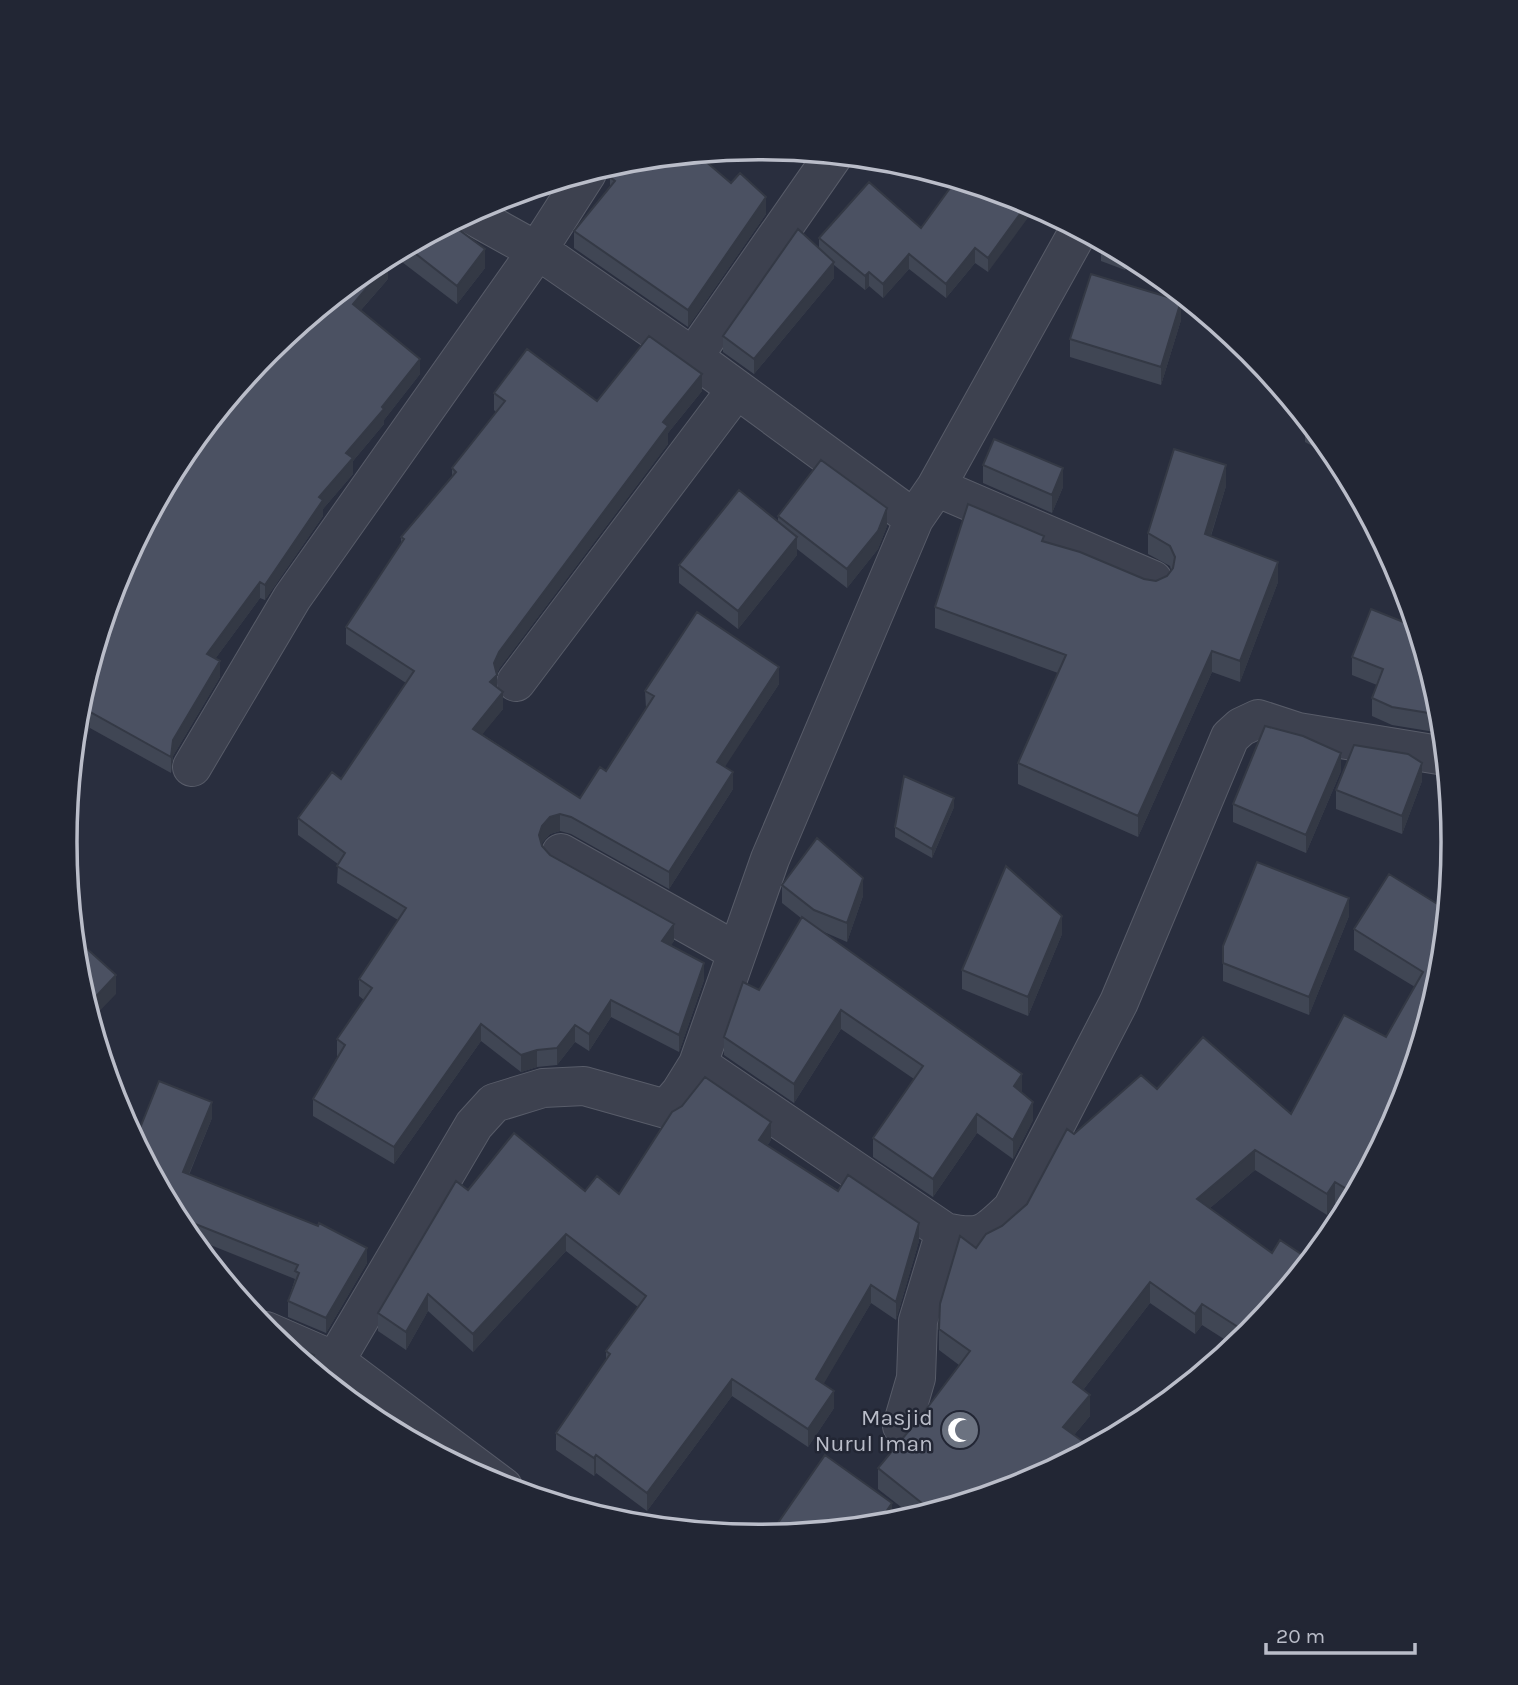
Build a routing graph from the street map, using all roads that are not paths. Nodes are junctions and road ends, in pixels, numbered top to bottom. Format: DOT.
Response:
graph roads {
  1 [pos="827,164"];
  2 [pos="579,185"];
  3 [pos="481,220"];
  4 [pos="1074,238"];
  5 [pos="537,251"];
  6 [pos="693,357"];
  7 [pos="736,390"];
  8 [pos="936,487"];
  9 [pos="914,519"];
  10 [pos="1153,580"];
  11 [pos="516,682"];
  12 [pos="1435,754"];
  13 [pos="192,767"];
  14 [pos="561,853"];
  15 [pos="737,952"];
  16 [pos="698,1064"];
  17 [pos="945,1232"];
  18 [pos="298,1345"];
  19 [pos="335,1361"];
  20 [pos="902,1426"];
  21 [pos="462,1456"];
  1 -- 6 [label="street"];
  2 -- 5 [label="street"];
  3 -- 5 [label="street"];
  4 -- 8 [label="street"];
  5 -- 6 [label="street"];
  5 -- 13 [label="street"];
  6 -- 7 [label="street"];
  7 -- 9 [label="street"];
  7 -- 11 [label="street"];
  8 -- 9 [label="street"];
  8 -- 10 [label="street"];
  9 -- 15 [label="street"];
  12 -- 17 [label="street"];
  14 -- 15 [label="street"];
  15 -- 16 [label="street"];
  16 -- 17 [label="street"];
  16 -- 19 [label="street"];
  17 -- 20 [label="street"];
  18 -- 19 [label="street"];
  19 -- 21 [label="street"];
}
